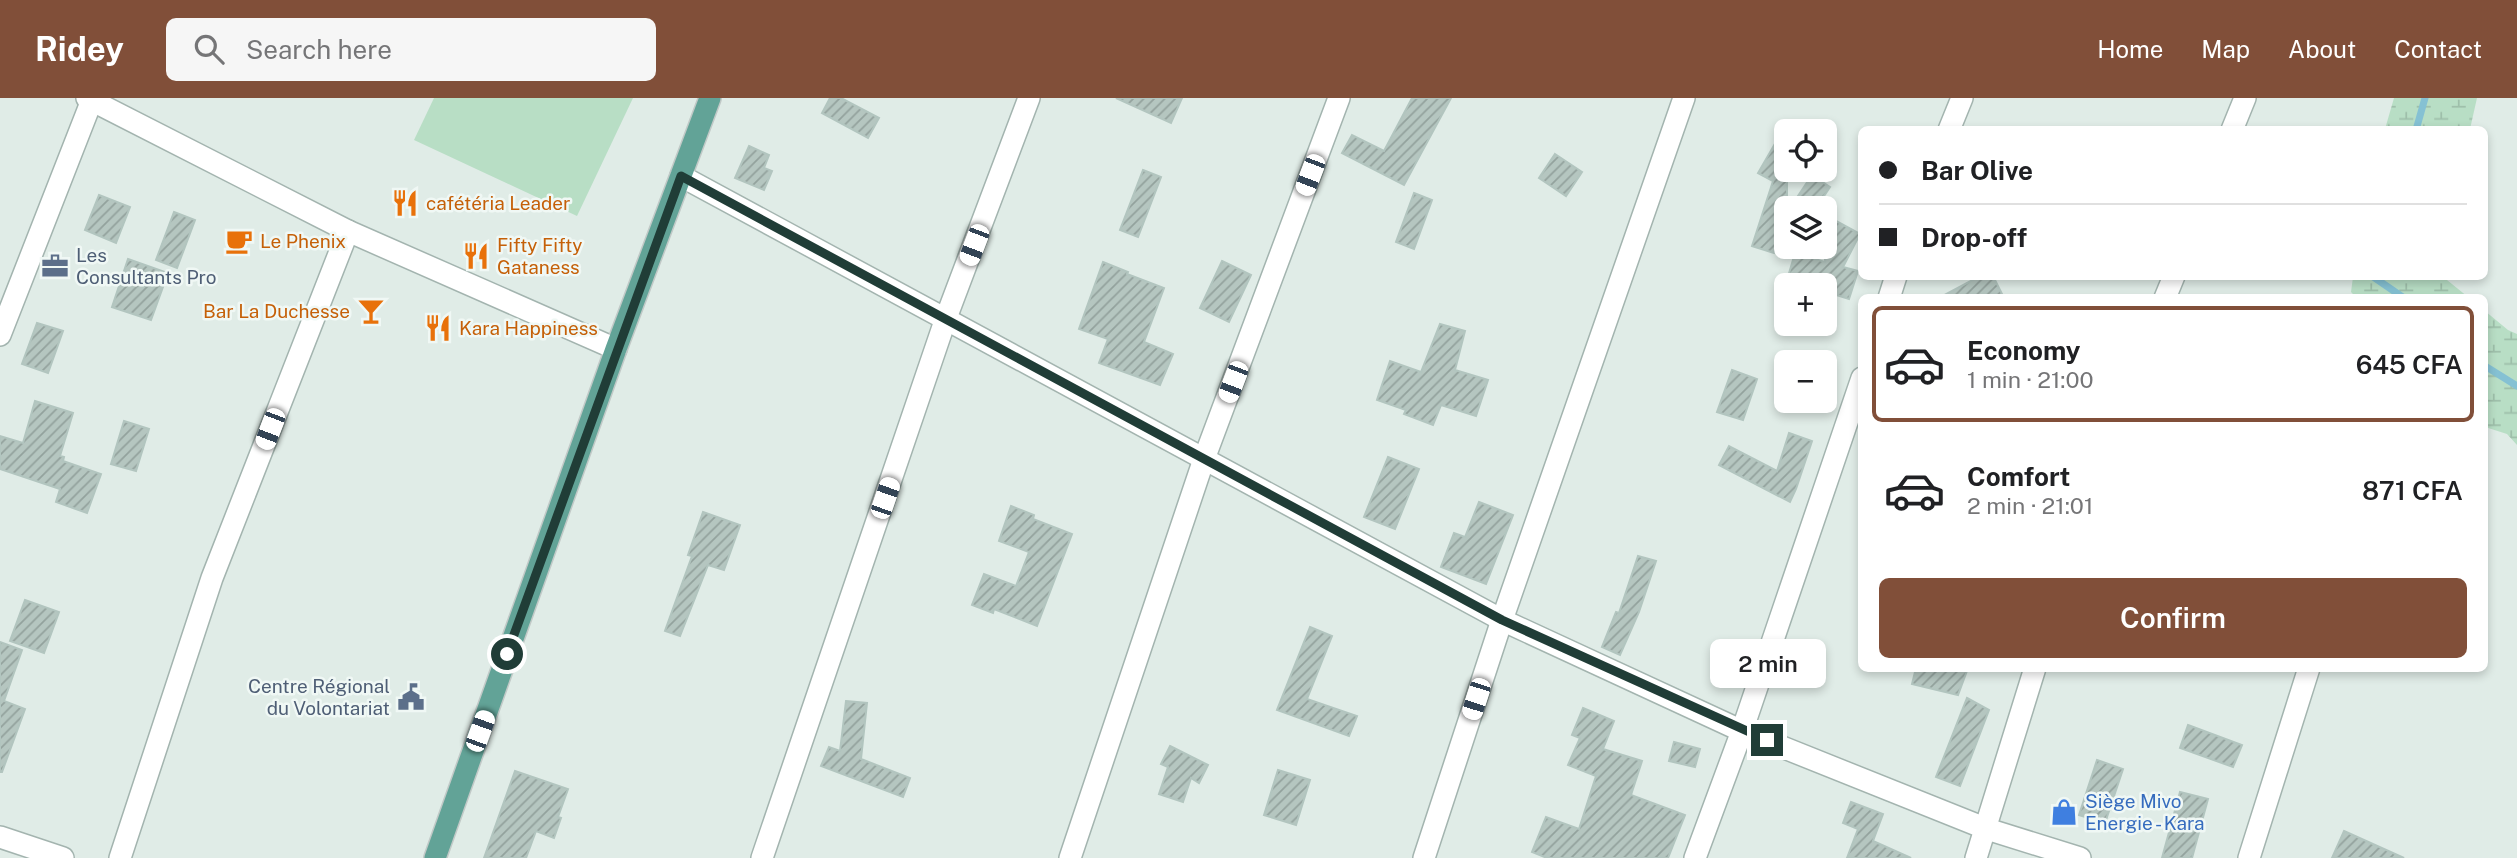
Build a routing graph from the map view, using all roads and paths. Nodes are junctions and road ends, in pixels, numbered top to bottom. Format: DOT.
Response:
graph roads {
  1 [pos="710,98"];
  2 [pos="1029,98"];
  3 [pos="1339,98"];
  4 [pos="1684,98"];
  5 [pos="1962,98"];
  6 [pos="2245,98"];
  7 [pos="89,99"];
  8 [pos="1952,126"];
  9 [pos="2234,126"];
  10 [pos="681,176"];
  11 [pos="348,231"];
  12 [pos="946,318"];
  13 [pos="0,335"];
  14 [pos="616,349"];
  15 [pos="1858,390"];
  16 [pos="1204,459"];
  17 [pos="1502,620"];
  18 [pos="2034,672"];
  19 [pos="2308,672"];
  20 [pos="1742,731"];
  21 [pos="1987,829"];
  22 [pos="0,837"];
  23 [pos="62,858"];
  24 [pos="120,858"];
  25 [pos="435,858"];
  26 [pos="762,858"];
  27 [pos="1070,858"];
  28 [pos="1424,858"];
  29 [pos="1695,858"];
  30 [pos="1976,858"];
  31 [pos="2080,858"];
  32 [pos="2249,858"];
  1 -- 10 [label="main road"];
  2 -- 12 [label="street"];
  3 -- 16 [label="street"];
  4 -- 17 [label="street"];
  5 -- 8 [label="street"];
  6 -- 9 [label="street"];
  7 -- 11 [label="street"];
  7 -- 13 [label="street"];
  10 -- 12 [label="street"];
  10 -- 14 [label="main road"];
  11 -- 14 [label="street"];
  11 -- 24 [label="street"];
  12 -- 16 [label="street"];
  12 -- 26 [label="street"];
  14 -- 25 [label="main road"];
  15 -- 20 [label="street"];
  16 -- 17 [label="street"];
  16 -- 27 [label="street"];
  17 -- 20 [label="street"];
  17 -- 28 [label="street"];
  18 -- 21 [label="street"];
  19 -- 32 [label="street"];
  20 -- 21 [label="street"];
  20 -- 29 [label="street"];
  21 -- 30 [label="street"];
  21 -- 31 [label="street"];
  22 -- 23 [label="street"];
}
